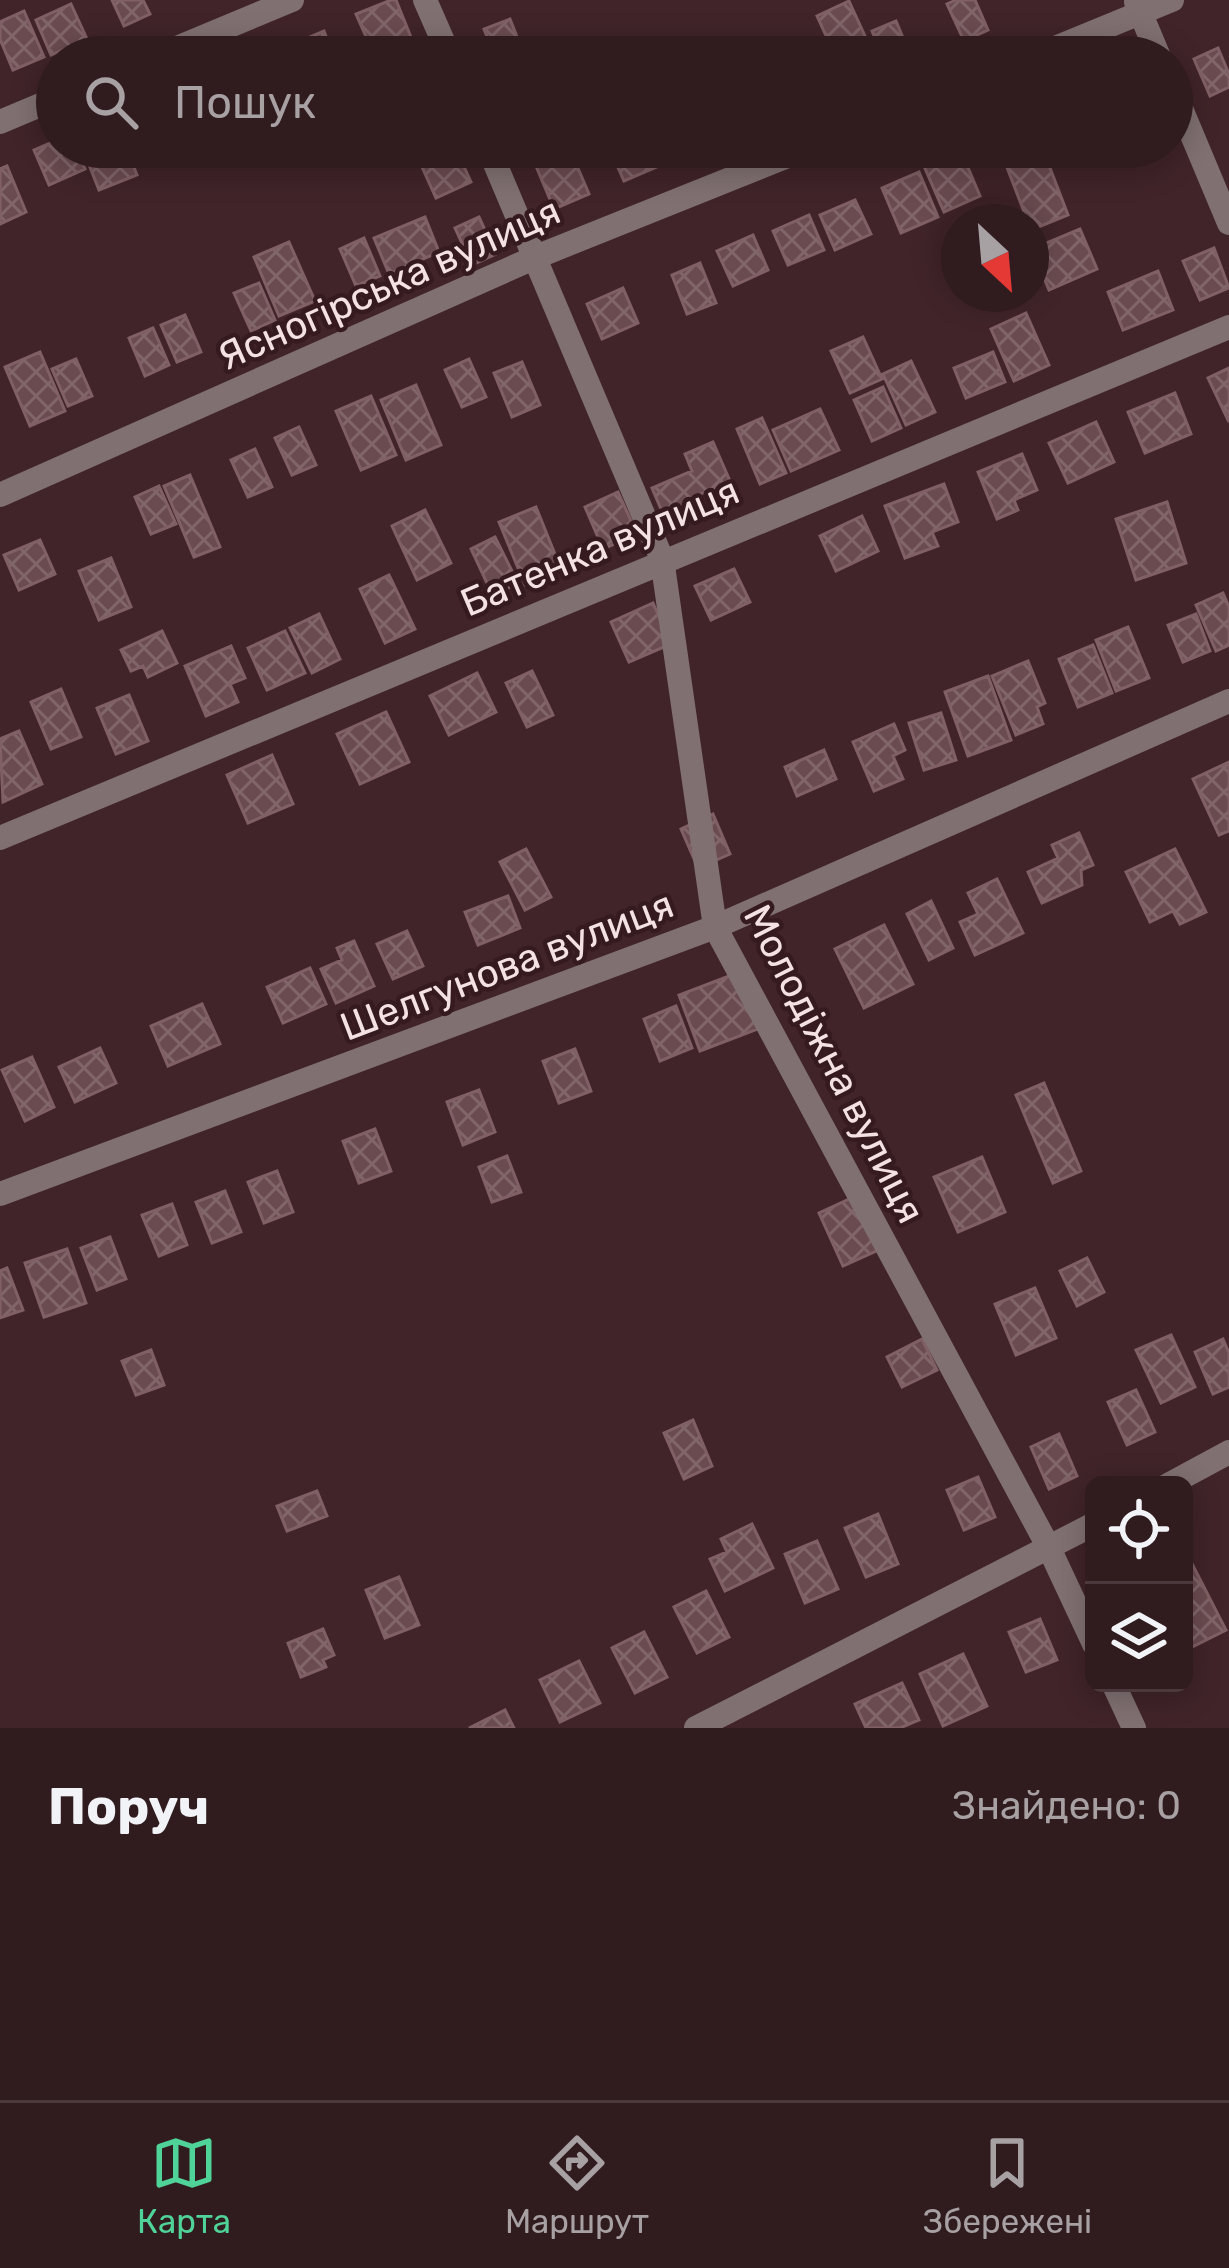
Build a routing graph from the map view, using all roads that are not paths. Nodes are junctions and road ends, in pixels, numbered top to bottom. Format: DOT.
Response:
graph roads {
  1 [pos="292,0"];
  2 [pos="425,0"];
  3 [pos="1172,0"];
  4 [pos="1138,7"];
  5 [pos="205,36"];
  6 [pos="441,36"];
  7 [pos="1077,36"];
  8 [pos="1151,36"];
  9 [pos="36,107"];
  10 [pos="0,122"];
  11 [pos="1193,137"];
  12 [pos="497,168"];
  13 [pos="758,168"];
  14 [pos="1229,223"];
  15 [pos="536,257"];
  16 [pos="1229,326"];
  17 [pos="0,494"];
  18 [pos="662,560"];
  19 [pos="1229,701"];
  20 [pos="0,838"];
  21 [pos="715,927"];
  22 [pos="0,1194"];
  23 [pos="1229,1452"];
  24 [pos="1185,1476"];
  25 [pos="1085,1529"];
  26 [pos="1049,1548"];
  27 [pos="1085,1625"];
  28 [pos="1116,1692"];
  29 [pos="696,1728"];
  30 [pos="1134,1728"];
  1 -- 5 [label="street"];
  2 -- 6 [label="street"];
  3 -- 4 [label="street"];
  4 -- 7 [label="street"];
  4 -- 8 [label="street"];
  9 -- 10 [label="street"];
  11 -- 14 [label="street"];
  12 -- 15 [label="street, Молодіжна вулиця"];
  13 -- 15 [label="street, Ясногірська вулиця"];
  15 -- 17 [label="street, Ясногірська вулиця"];
  15 -- 18 [label="street, Молодіжна вулиця"];
  16 -- 18 [label="street, Батенка вулиця"];
  18 -- 20 [label="street, Батенка вулиця"];
  18 -- 21 [label="street, Молодіжна вулиця"];
  19 -- 21 [label="street, Шелгунова вулиця"];
  21 -- 22 [label="street, Шелгунова вулиця"];
  21 -- 26 [label="street, Молодіжна вулиця"];
  23 -- 24 [label="street"];
  25 -- 26 [label="street"];
  26 -- 27 [label="street, Молодіжна вулиця"];
  26 -- 29 [label="street"];
  28 -- 30 [label="street"];
}
